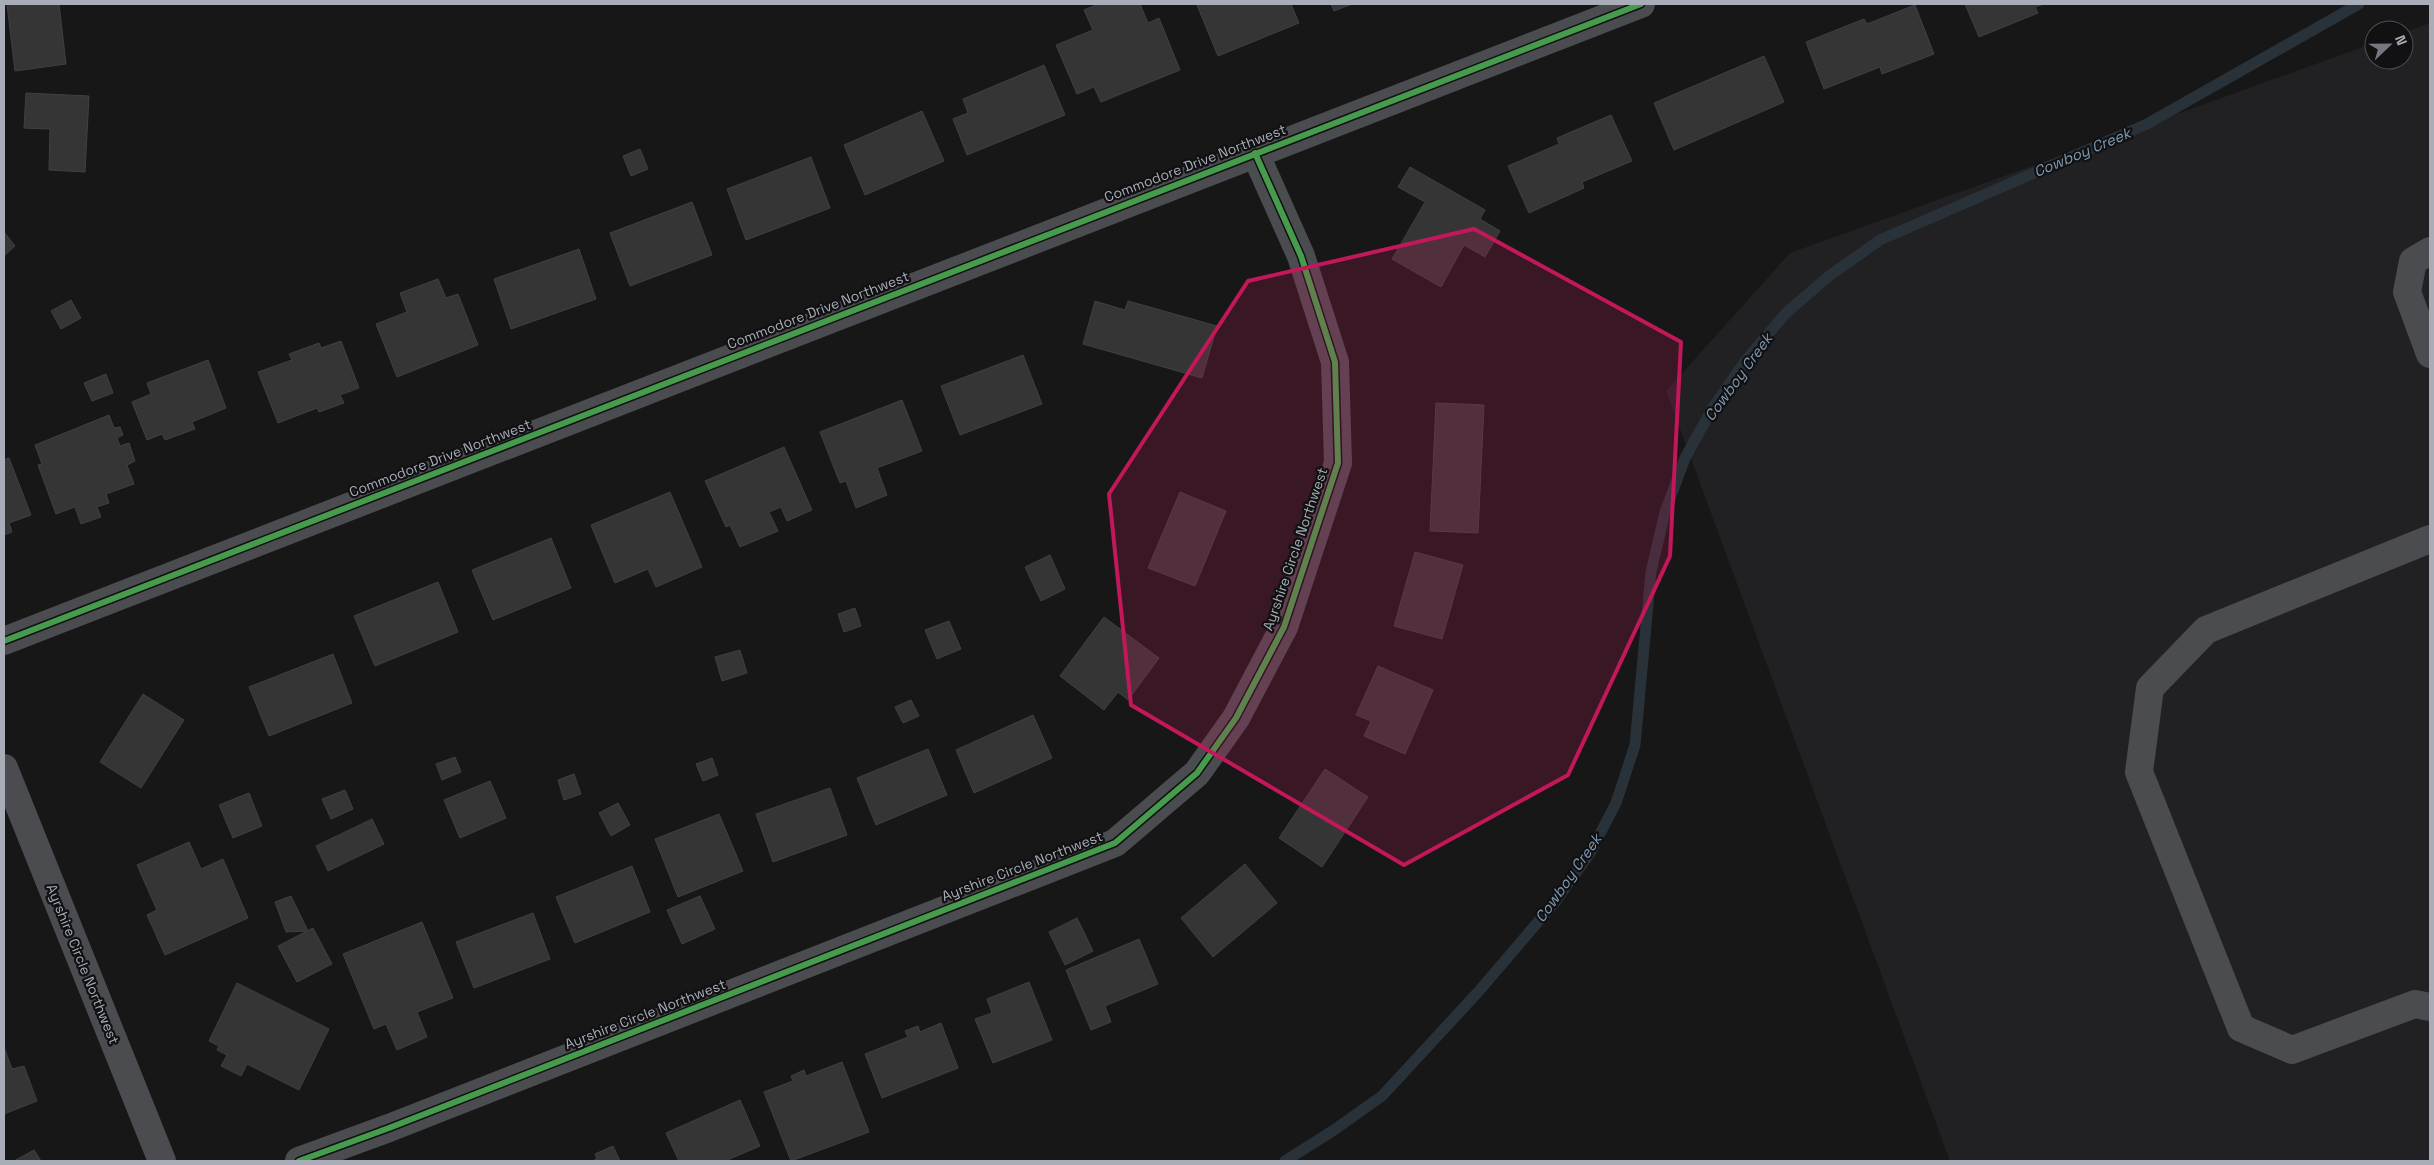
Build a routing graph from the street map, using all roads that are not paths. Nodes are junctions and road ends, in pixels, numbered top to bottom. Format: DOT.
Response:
graph roads {
  1 [pos="1641,4"];
  2 [pos="1255,153"];
  3 [pos="2430,251"];
  4 [pos="2430,354"];
  5 [pos="2430,539"];
  6 [pos="4,641"];
  7 [pos="4,768"];
  8 [pos="2430,1007"];
  9 [pos="162,1161"];
  10 [pos="299,1161"];
  1 -- 2 [label="street, Commodore Drive Northwest"];
  2 -- 6 [label="street, Commodore Drive Northwest"];
  2 -- 10 [label="street, Ayrshire Circle Northwest"];
  3 -- 4 [label="street"];
  5 -- 8 [label="street"];
  7 -- 9 [label="street, Ayrshire Circle Northwest"];
}
